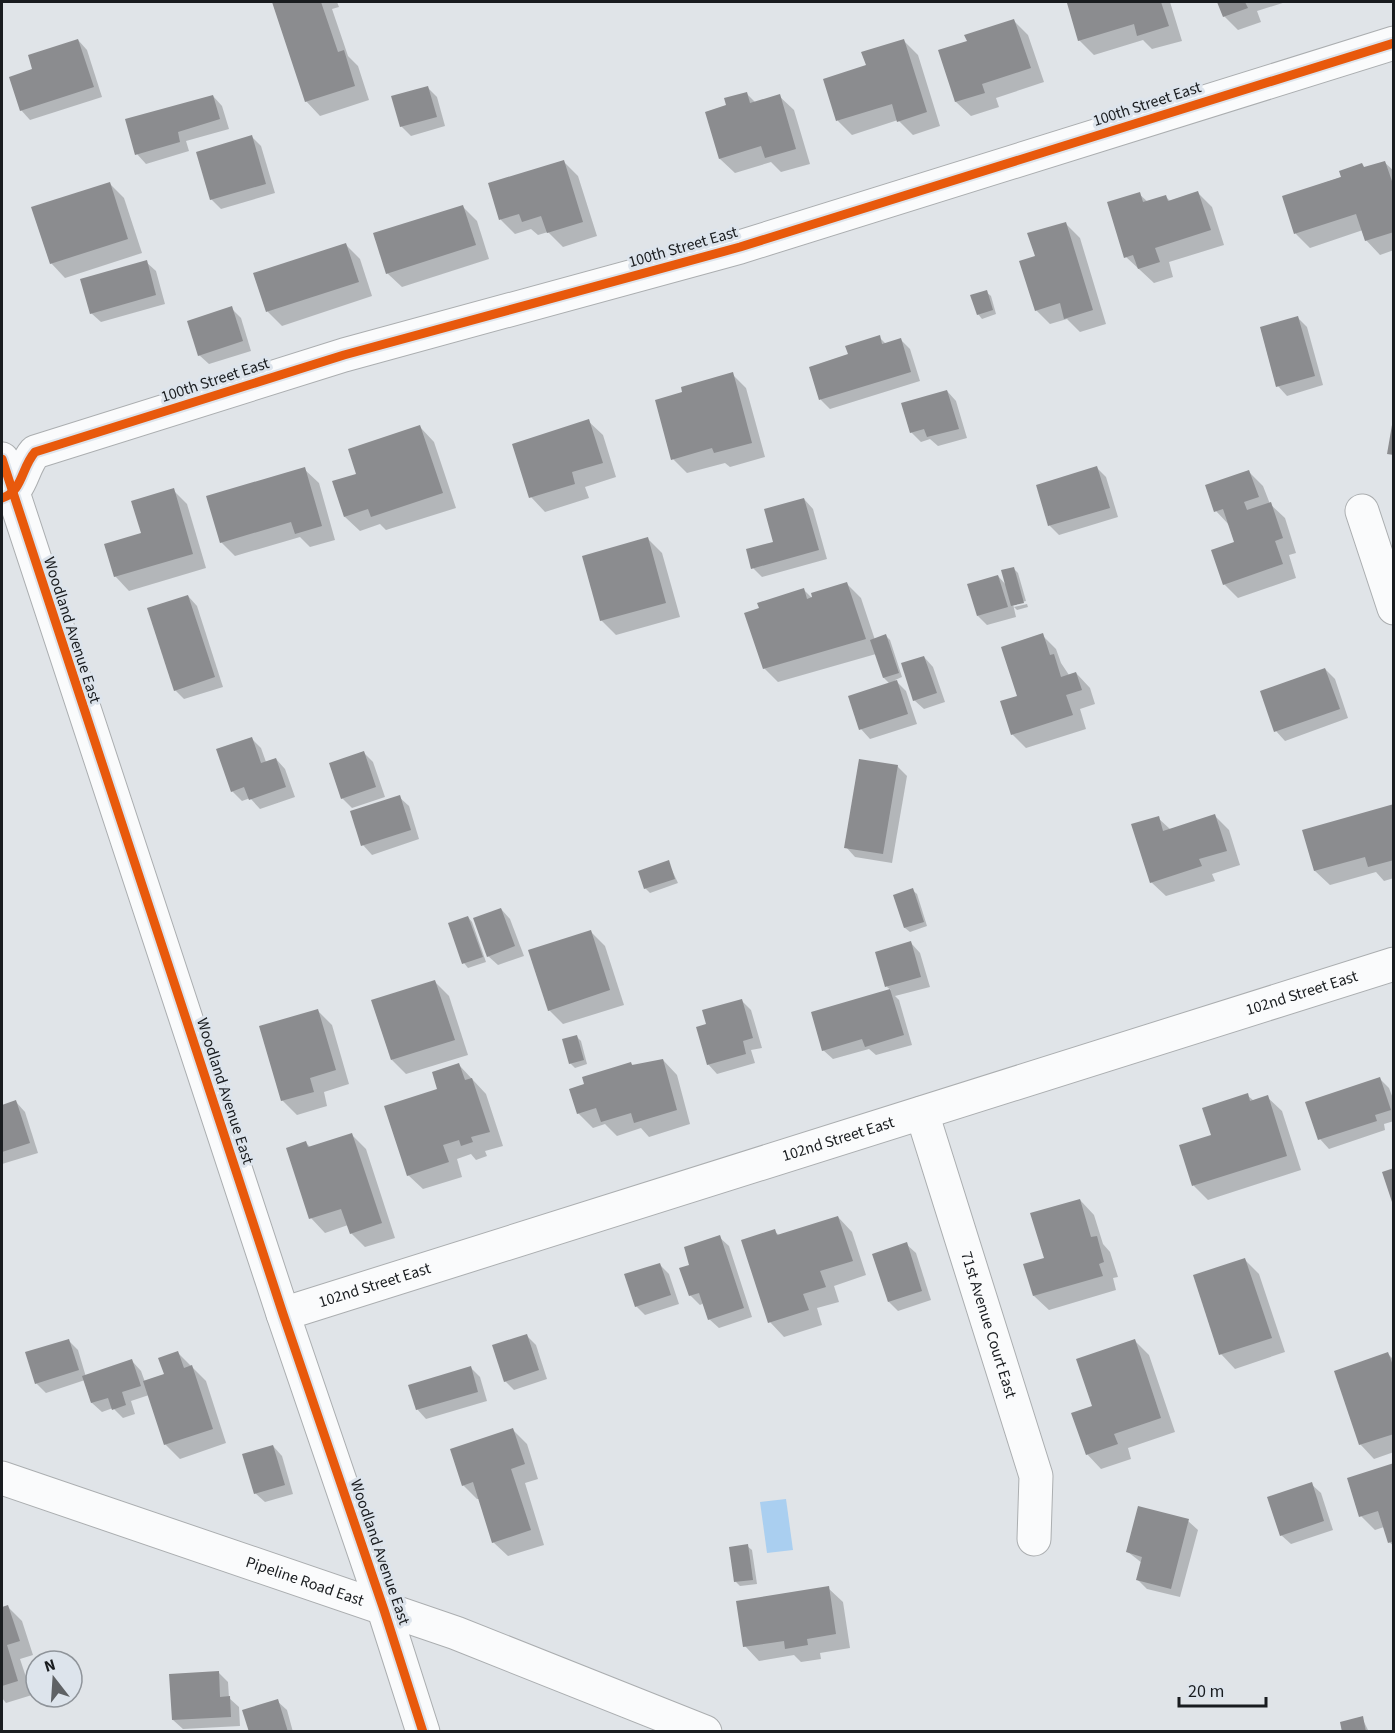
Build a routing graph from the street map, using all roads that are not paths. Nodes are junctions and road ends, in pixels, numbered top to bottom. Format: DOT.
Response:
graph roads {
  1 [pos="1394,43"];
  2 [pos="2,459"];
  3 [pos="7,496"];
  4 [pos="1362,511"];
  5 [pos="1394,608"];
  6 [pos="1394,964"];
  7 [pos="922,1113"];
  8 [pos="283,1314"];
  9 [pos="2,1478"];
  10 [pos="1034,1539"];
  11 [pos="384,1610"];
  12 [pos="423,1731"];
  13 [pos="705,1731"];
  1 -- 3 [label="street, 100th Street East"];
  2 -- 3 [label="street, Woodland Avenue East"];
  3 -- 8 [label="street, Woodland Avenue East"];
  4 -- 5 [label="street"];
  6 -- 7 [label="street, 102nd Street East"];
  7 -- 8 [label="street, 102nd Street East"];
  7 -- 10 [label="street, 71st Avenue Court East"];
  8 -- 11 [label="street, Woodland Avenue East"];
  9 -- 11 [label="street, Pipeline Road East"];
  11 -- 12 [label="street, Woodland Avenue East"];
  11 -- 13 [label="street, Pipeline Road East"];
}
